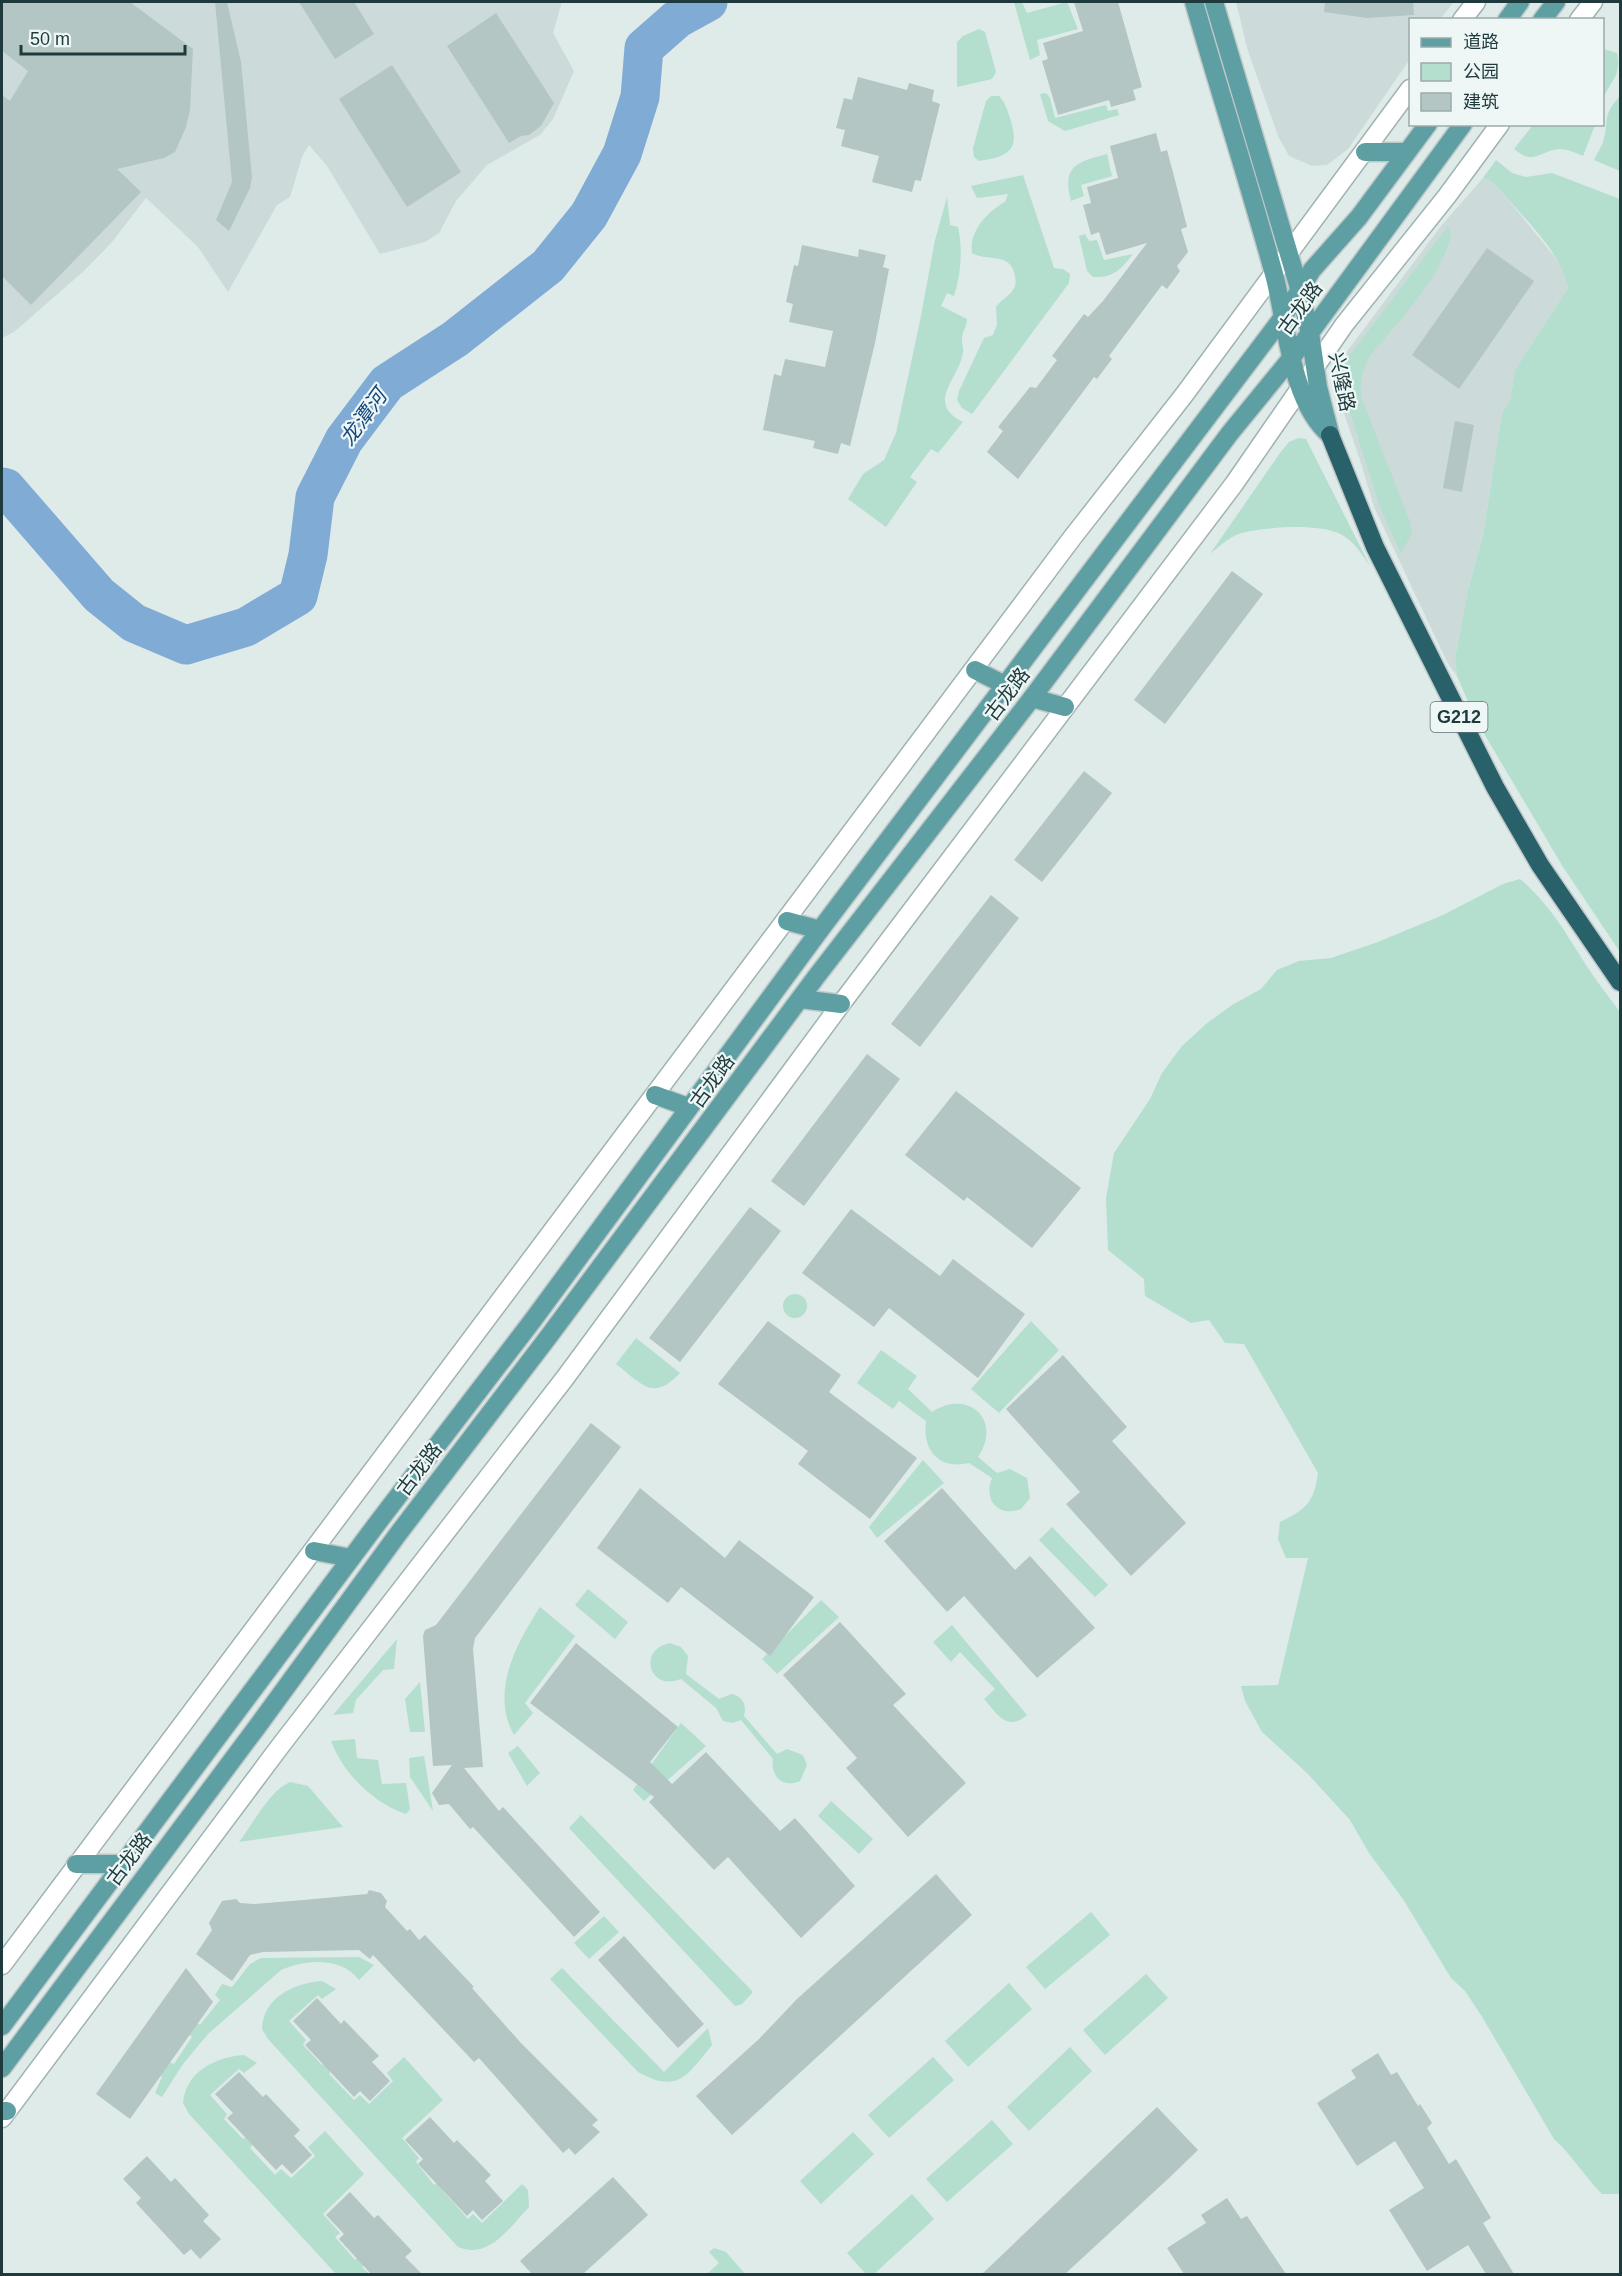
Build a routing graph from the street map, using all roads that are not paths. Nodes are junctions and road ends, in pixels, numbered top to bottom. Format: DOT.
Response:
graph roads {
  1 [pos="1194,2"];
  2 [pos="1214,2"];
  3 [pos="1476,2"];
  4 [pos="1520,2"];
  5 [pos="1556,2"];
  6 [pos="1593,2"];
  7 [pos="1464,18"];
  8 [pos="1508,18"];
  9 [pos="1544,18"];
  10 [pos="1581,18"];
  11 [pos="1409,90"];
  12 [pos="1426,126"];
  13 [pos="1462,126"];
  14 [pos="1499,126"];
  15 [pos="1365,152"];
  16 [pos="1406,152"];
  17 [pos="1288,255"];
  18 [pos="1274,276"];
  19 [pos="1299,288"];
  20 [pos="1282,317"];
  21 [pos="1310,333"];
  22 [pos="1293,356"];
  23 [pos="1314,369"];
  24 [pos="1300,387"];
  25 [pos="1330,435"];
  26 [pos="975,669"];
  27 [pos="1005,685"];
  28 [pos="1032,698"];
  29 [pos="1065,707"];
  30 [pos="786,921"];
  31 [pos="820,930"];
  32 [pos="1620,982"];
  33 [pos="800,999"];
  34 [pos="841,1004"];
  35 [pos="655,1095"];
  36 [pos="688,1107"];
  37 [pos="314,1551"];
  38 [pos="351,1558"];
  39 [pos="76,1864"];
  40 [pos="124,1864"];
  41 [pos="2,1965"];
  42 [pos="2,2026"];
  43 [pos="2,2068"];
  44 [pos="3,2113"];
  1 -- 18 [label="main road, 兴隆路"];
  2 -- 17 [label="main road, 兴隆路"];
  3 -- 7 [label="street"];
  4 -- 8 [label="main road"];
  5 -- 9 [label="main road"];
  6 -- 10 [label="street"];
  11 -- 15 [label="street"];
  12 -- 16 [label="main road, 古龙路"];
  13 -- 21 [label="main road, 古龙路"];
  14 -- 23 [label="street"];
  15 -- 16 [label="main road"];
  15 -- 17 [label="street"];
  16 -- 19 [label="main road, 古龙路"];
  17 -- 18 [label="street"];
  17 -- 19 [label="main road, 兴隆路"];
  18 -- 20 [label="main road, 兴隆路"];
  18 -- 26 [label="street"];
  19 -- 20 [label="main road, 古龙路"];
  19 -- 21 [label="main road, 兴隆路"];
  20 -- 22 [label="main road, 兴隆路"];
  20 -- 27 [label="main road, 古龙路"];
  21 -- 22 [label="main road, 古龙路"];
  21 -- 23 [label="main road, 兴隆路"];
  22 -- 24 [label="main road, 兴隆路"];
  22 -- 28 [label="main road, 古龙路"];
  23 -- 24 [label="street"];
  23 -- 25 [label="main road, 兴隆路"];
  24 -- 25 [label="main road, 兴隆路"];
  24 -- 29 [label="street"];
  25 -- 32 [label="highway, G212"];
  26 -- 27 [label="main road"];
  26 -- 30 [label="street"];
  27 -- 31 [label="main road, 古龙路"];
  28 -- 29 [label="main road"];
  28 -- 33 [label="main road, 古龙路"];
  29 -- 34 [label="street"];
  30 -- 31 [label="main road"];
  30 -- 35 [label="street"];
  31 -- 36 [label="main road, 古龙路"];
  33 -- 34 [label="main road"];
  33 -- 43 [label="main road, 古龙路"];
  34 -- 44 [label="street"];
  35 -- 36 [label="main road"];
  35 -- 37 [label="street"];
  36 -- 38 [label="main road, 古龙路"];
  37 -- 38 [label="main road"];
  37 -- 39 [label="street"];
  38 -- 40 [label="main road, 古龙路"];
  39 -- 40 [label="main road"];
  39 -- 41 [label="street"];
  40 -- 42 [label="main road, 古龙路"];
}
